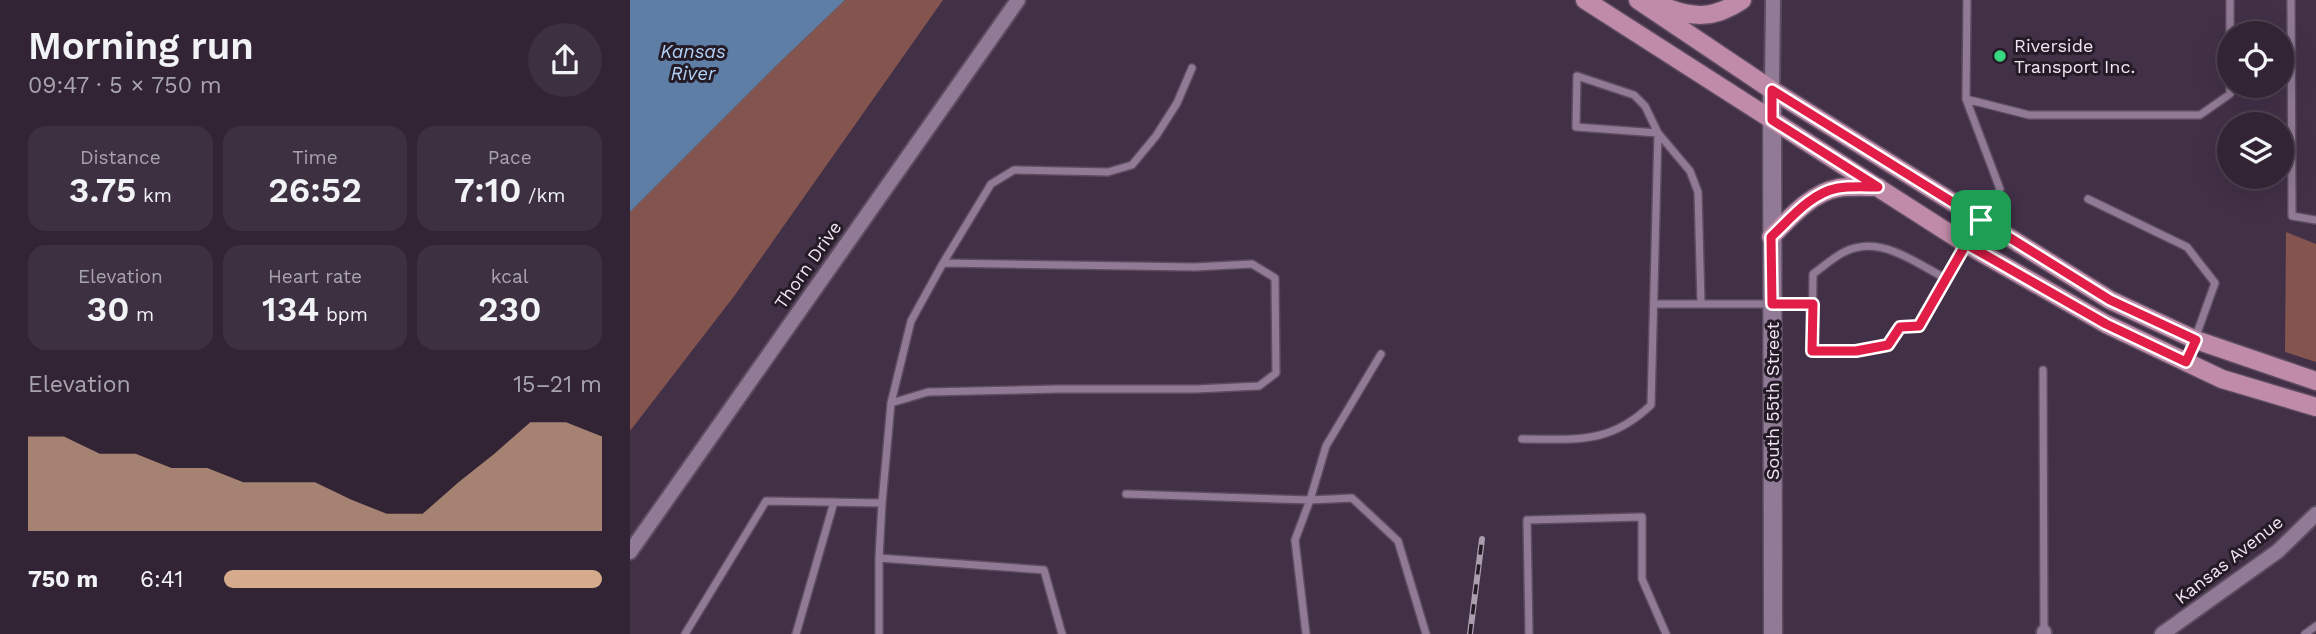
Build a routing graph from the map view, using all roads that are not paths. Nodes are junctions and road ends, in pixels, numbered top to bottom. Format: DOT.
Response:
graph roads {
  1 [pos="1018,0"];
  2 [pos="1585,0"];
  3 [pos="1638,0"];
  4 [pos="1647,0"];
  5 [pos="1741,0"];
  6 [pos="1773,0"];
  7 [pos="1967,0"];
  8 [pos="2230,0"];
  9 [pos="2291,0"];
  10 [pos="2230,21"];
  11 [pos="1192,68"];
  12 [pos="1772,90"];
  13 [pos="2224,98"];
  14 [pos="1966,99"];
  15 [pos="1772,120"];
  16 [pos="1658,133"];
  17 [pos="1878,187"];
  18 [pos="2088,199"];
  19 [pos="1981,220"];
  20 [pos="2316,220"];
  21 [pos="1771,237"];
  22 [pos="1966,244"];
  23 [pos="943,263"];
  24 [pos="1947,279"];
  25 [pos="1654,304"];
  26 [pos="1701,304"];
  27 [pos="1772,304"];
  28 [pos="1813,304"];
  29 [pos="2196,340"];
  30 [pos="1381,354"];
  31 [pos="2186,362"];
  32 [pos="2043,370"];
  33 [pos="2316,381"];
  34 [pos="891,403"];
  35 [pos="2314,407"];
  36 [pos="1522,439"];
  37 [pos="1126,494"];
  38 [pos="1311,500"];
  39 [pos="834,502"];
  40 [pos="882,503"];
  41 [pos="2316,514"];
  42 [pos="630,552"];
  43 [pos="879,558"];
  44 [pos="2316,626"];
  45 [pos="2045,633"];
  46 [pos="685,634"];
  47 [pos="796,634"];
  48 [pos="878,634"];
  49 [pos="1062,634"];
  50 [pos="1306,634"];
  51 [pos="1426,634"];
  52 [pos="1529,634"];
  53 [pos="1666,634"];
  54 [pos="1773,634"];
  55 [pos="2162,634"];
  56 [pos="2305,634"];
  1 -- 42 [label="street, Thorn Drive"];
  2 -- 15 [label="main road"];
  3 -- 12 [label="main road"];
  4 -- 5 [label="main road"];
  6 -- 12 [label="street, South 55th Street"];
  7 -- 14 [label="lane"];
  8 -- 10 [label="lane"];
  9 -- 20 [label="lane"];
  11 -- 23 [label="lane"];
  12 -- 15 [label="main road, South 55th Street"];
  12 -- 19 [label="main road"];
  13 -- 14 [label="lane"];
  14 -- 19 [label="lane"];
  15 -- 17 [label="main road"];
  15 -- 21 [label="main road, South 55th Street"];
  16 -- 16 [label="lane"];
  16 -- 25 [label="lane"];
  16 -- 26 [label="lane"];
  17 -- 21 [label="main road"];
  17 -- 22 [label="main road"];
  18 -- 29 [label="lane"];
  19 -- 29 [label="main road"];
  21 -- 27 [label="main road, South 55th Street"];
  22 -- 24 [label="lane"];
  22 -- 31 [label="main road"];
  23 -- 34 [label="lane"];
  23 -- 34 [label="lane"];
  24 -- 28 [label="lane"];
  24 -- 28 [label="lane"];
  25 -- 26 [label="lane"];
  25 -- 36 [label="lane"];
  26 -- 27 [label="lane"];
  27 -- 28 [label="lane"];
  27 -- 54 [label="main road, South 55th Street"];
  29 -- 31 [label="lane"];
  29 -- 33 [label="main road"];
  30 -- 38 [label="lane"];
  31 -- 35 [label="main road"];
  32 -- 45 [label="lane"];
  34 -- 40 [label="lane"];
  37 -- 38 [label="lane"];
  38 -- 50 [label="lane"];
  38 -- 51 [label="lane"];
  39 -- 40 [label="lane"];
  39 -- 46 [label="lane"];
  39 -- 47 [label="lane"];
  40 -- 43 [label="lane"];
  41 -- 55 [label="street, Kansas Avenue"];
  43 -- 48 [label="lane"];
  43 -- 49 [label="lane"];
  44 -- 56 [label="lane"];
  52 -- 53 [label="lane"];
}
